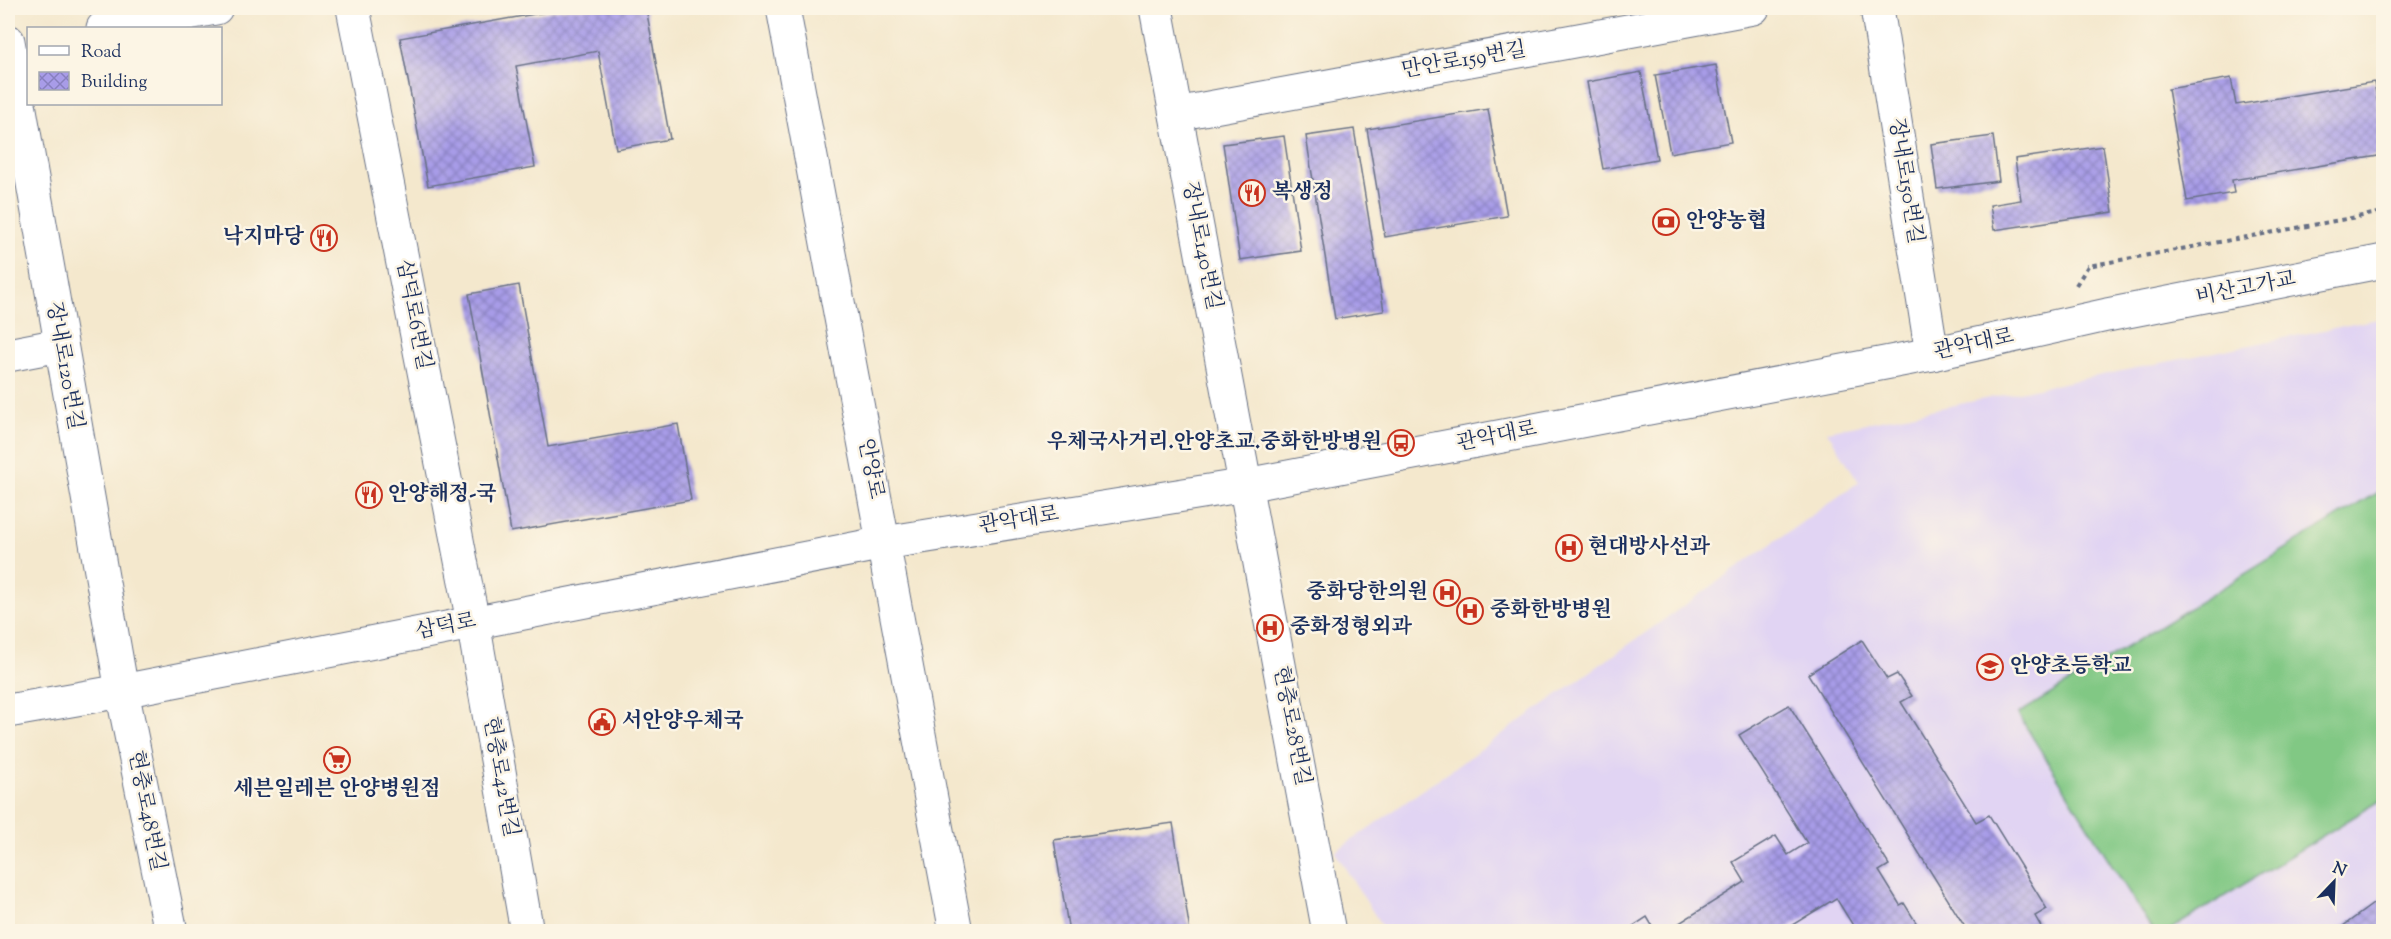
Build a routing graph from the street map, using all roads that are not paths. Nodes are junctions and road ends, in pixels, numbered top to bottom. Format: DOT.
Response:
graph roads {
  1 [pos="216,8"];
  2 [pos="353,8"];
  3 [pos="783,8"];
  4 [pos="1156,8"];
  5 [pos="1753,8"];
  6 [pos="1877,8"];
  7 [pos="109,27"];
  8 [pos="13,44"];
  9 [pos="1176,114"];
  10 [pos="2384,261"];
  11 [pos="2107,315"];
  12 [pos="60,345"];
  13 [pos="1932,354"];
  14 [pos="8,355"];
  15 [pos="1246,485"];
  16 [pos="884,543"];
  17 [pos="473,622"];
  18 [pos="122,691"];
  19 [pos="8,711"];
  20 [pos="171,932"];
  21 [pos="527,932"];
  22 [pos="956,932"];
  23 [pos="1329,932"];
  1 -- 7 [label="street"];
  2 -- 17 [label="street, 삼덕로6번길"];
  3 -- 16 [label="street, 안양로"];
  4 -- 9 [label="street, 장내로140번길"];
  5 -- 9 [label="street, 만안로159번길"];
  6 -- 13 [label="street, 장내로150번길"];
  8 -- 12 [label="street, 장내로120번길"];
  9 -- 15 [label="street, 장내로140번길"];
  10 -- 11 [label="street, 비산고가교"];
  11 -- 13 [label="street, 관악대로"];
  12 -- 14 [label="street"];
  12 -- 18 [label="street, 장내로120번길"];
  13 -- 15 [label="street, 관악대로"];
  15 -- 16 [label="street, 관악대로"];
  15 -- 23 [label="street, 현충로28번길"];
  16 -- 17 [label="street, 삼덕로"];
  16 -- 22 [label="street, 안양로"];
  17 -- 18 [label="street, 삼덕로"];
  17 -- 21 [label="street, 현충로42번길"];
  18 -- 19 [label="street, 삼덕로"];
  18 -- 20 [label="street, 현충로48번길"];
}
